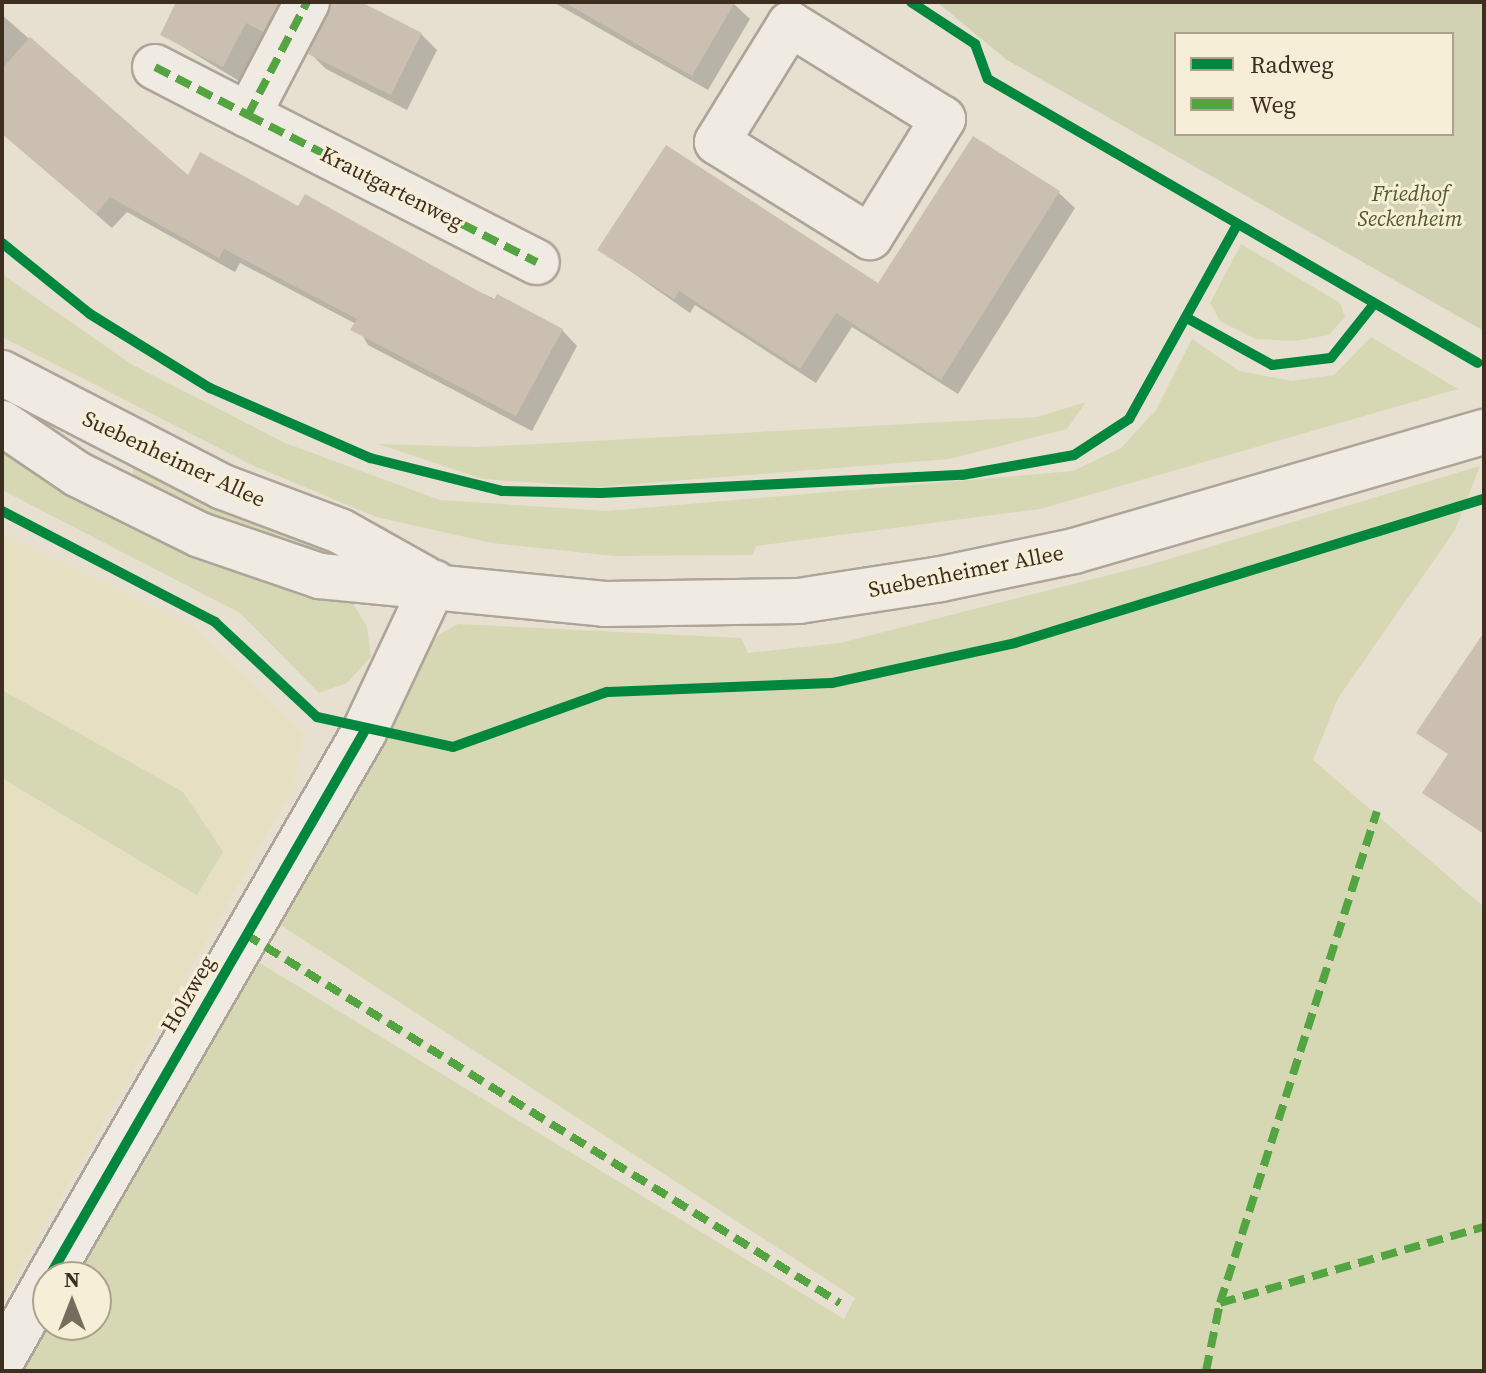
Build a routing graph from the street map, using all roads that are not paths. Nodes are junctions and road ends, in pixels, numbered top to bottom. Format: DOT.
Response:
graph roads {
  1 [pos="307,2"];
  2 [pos="792,13"];
  3 [pos="155,67"];
  4 [pos="248,115"];
  5 [pos="537,262"];
  6 [pos="2,373"];
  7 [pos="2,423"];
  8 [pos="1484,432"];
  9 [pos="434,583"];
  10 [pos="59,1261"];
  11 [pos="32,1308"];
  12 [pos="2,1360"];
  1 -- 4 [label="street"];
  2 -- 2 [label="street"];
  3 -- 4 [label="street, Krautgartenweg"];
  4 -- 5 [label="street, Krautgartenweg"];
  6 -- 9 [label="street, Suebenheimer Allee"];
  7 -- 9 [label="street, Suebenheimer Allee"];
  8 -- 9 [label="street, Suebenheimer Allee"];
  9 -- 10 [label="street, Holzweg"];
  11 -- 12 [label="street, Holzweg"];
}
